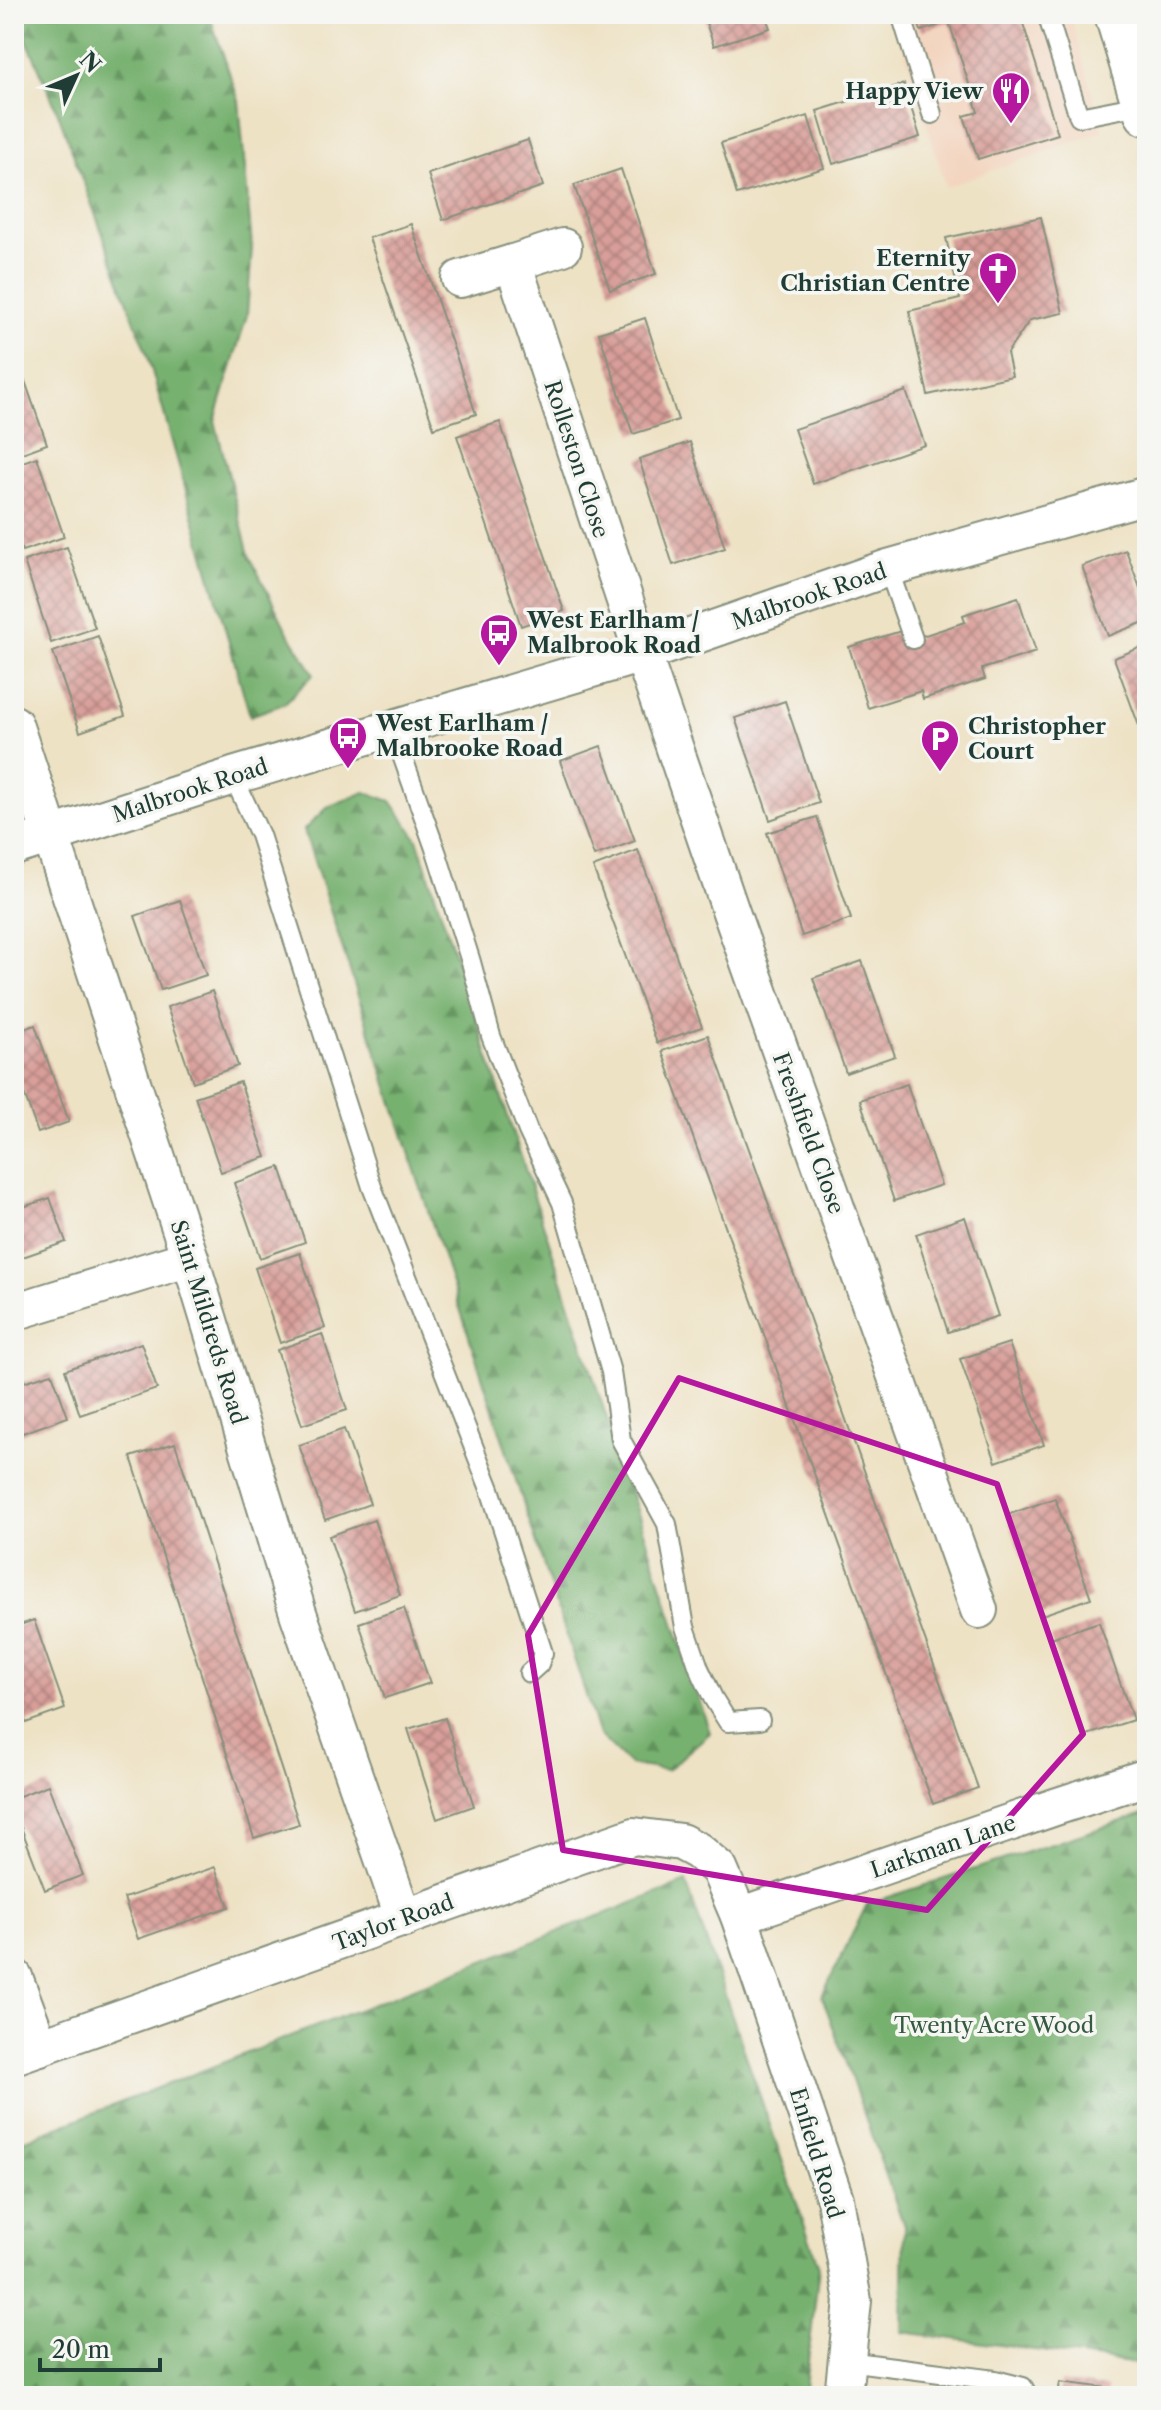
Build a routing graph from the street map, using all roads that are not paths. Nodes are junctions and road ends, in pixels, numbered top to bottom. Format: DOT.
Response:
graph roads {
  1 [pos="901,14"];
  2 [pos="1047,14"];
  3 [pos="1117,14"];
  4 [pos="1143,86"];
  5 [pos="932,114"];
  6 [pos="563,247"];
  7 [pos="513,263"];
  8 [pos="460,279"];
  9 [pos="1147,495"];
  10 [pos="888,568"];
  11 [pos="913,639"];
  12 [pos="642,654"];
  13 [pos="14,724"];
  14 [pos="392,727"];
  15 [pos="233,776"];
  16 [pos="50,836"];
  17 [pos="14,847"];
  18 [pos="190,1258"];
  19 [pos="14,1312"];
  20 [pos="979,1610"];
  21 [pos="529,1673"];
  22 [pos="760,1720"];
  23 [pos="1147,1777"];
  24 [pos="739,1916"];
  25 [pos="404,1919"];
  26 [pos="14,1977"];
  27 [pos="27,2051"];
  28 [pos="845,2379"];
  29 [pos="1028,2396"];
  1 -- 5 [label="lane"];
  2 -- 4 [label="lane"];
  3 -- 4 [label="street"];
  6 -- 7 [label="street"];
  7 -- 8 [label="street"];
  7 -- 12 [label="street, Rolleston Close"];
  9 -- 10 [label="street, Malbrook Road"];
  10 -- 11 [label="lane"];
  10 -- 12 [label="street, Malbrook Road"];
  12 -- 14 [label="street, Malbrook Road"];
  12 -- 20 [label="street, Freshfield Close"];
  13 -- 16 [label="street, Saint Mildreds Road"];
  14 -- 15 [label="street, Malbrook Road"];
  14 -- 22 [label="lane"];
  15 -- 16 [label="street, Malbrook Road"];
  15 -- 21 [label="lane"];
  16 -- 17 [label="street, Malbrook Road"];
  16 -- 18 [label="street, Saint Mildreds Road"];
  18 -- 19 [label="street"];
  18 -- 25 [label="street, Saint Mildreds Road"];
  23 -- 24 [label="street, Larkman Lane"];
  24 -- 25 [label="street, Taylor Road"];
  24 -- 28 [label="street, Enfield Road"];
  25 -- 27 [label="street, Taylor Road"];
  26 -- 27 [label="street"];
  28 -- 29 [label="lane"];
}
